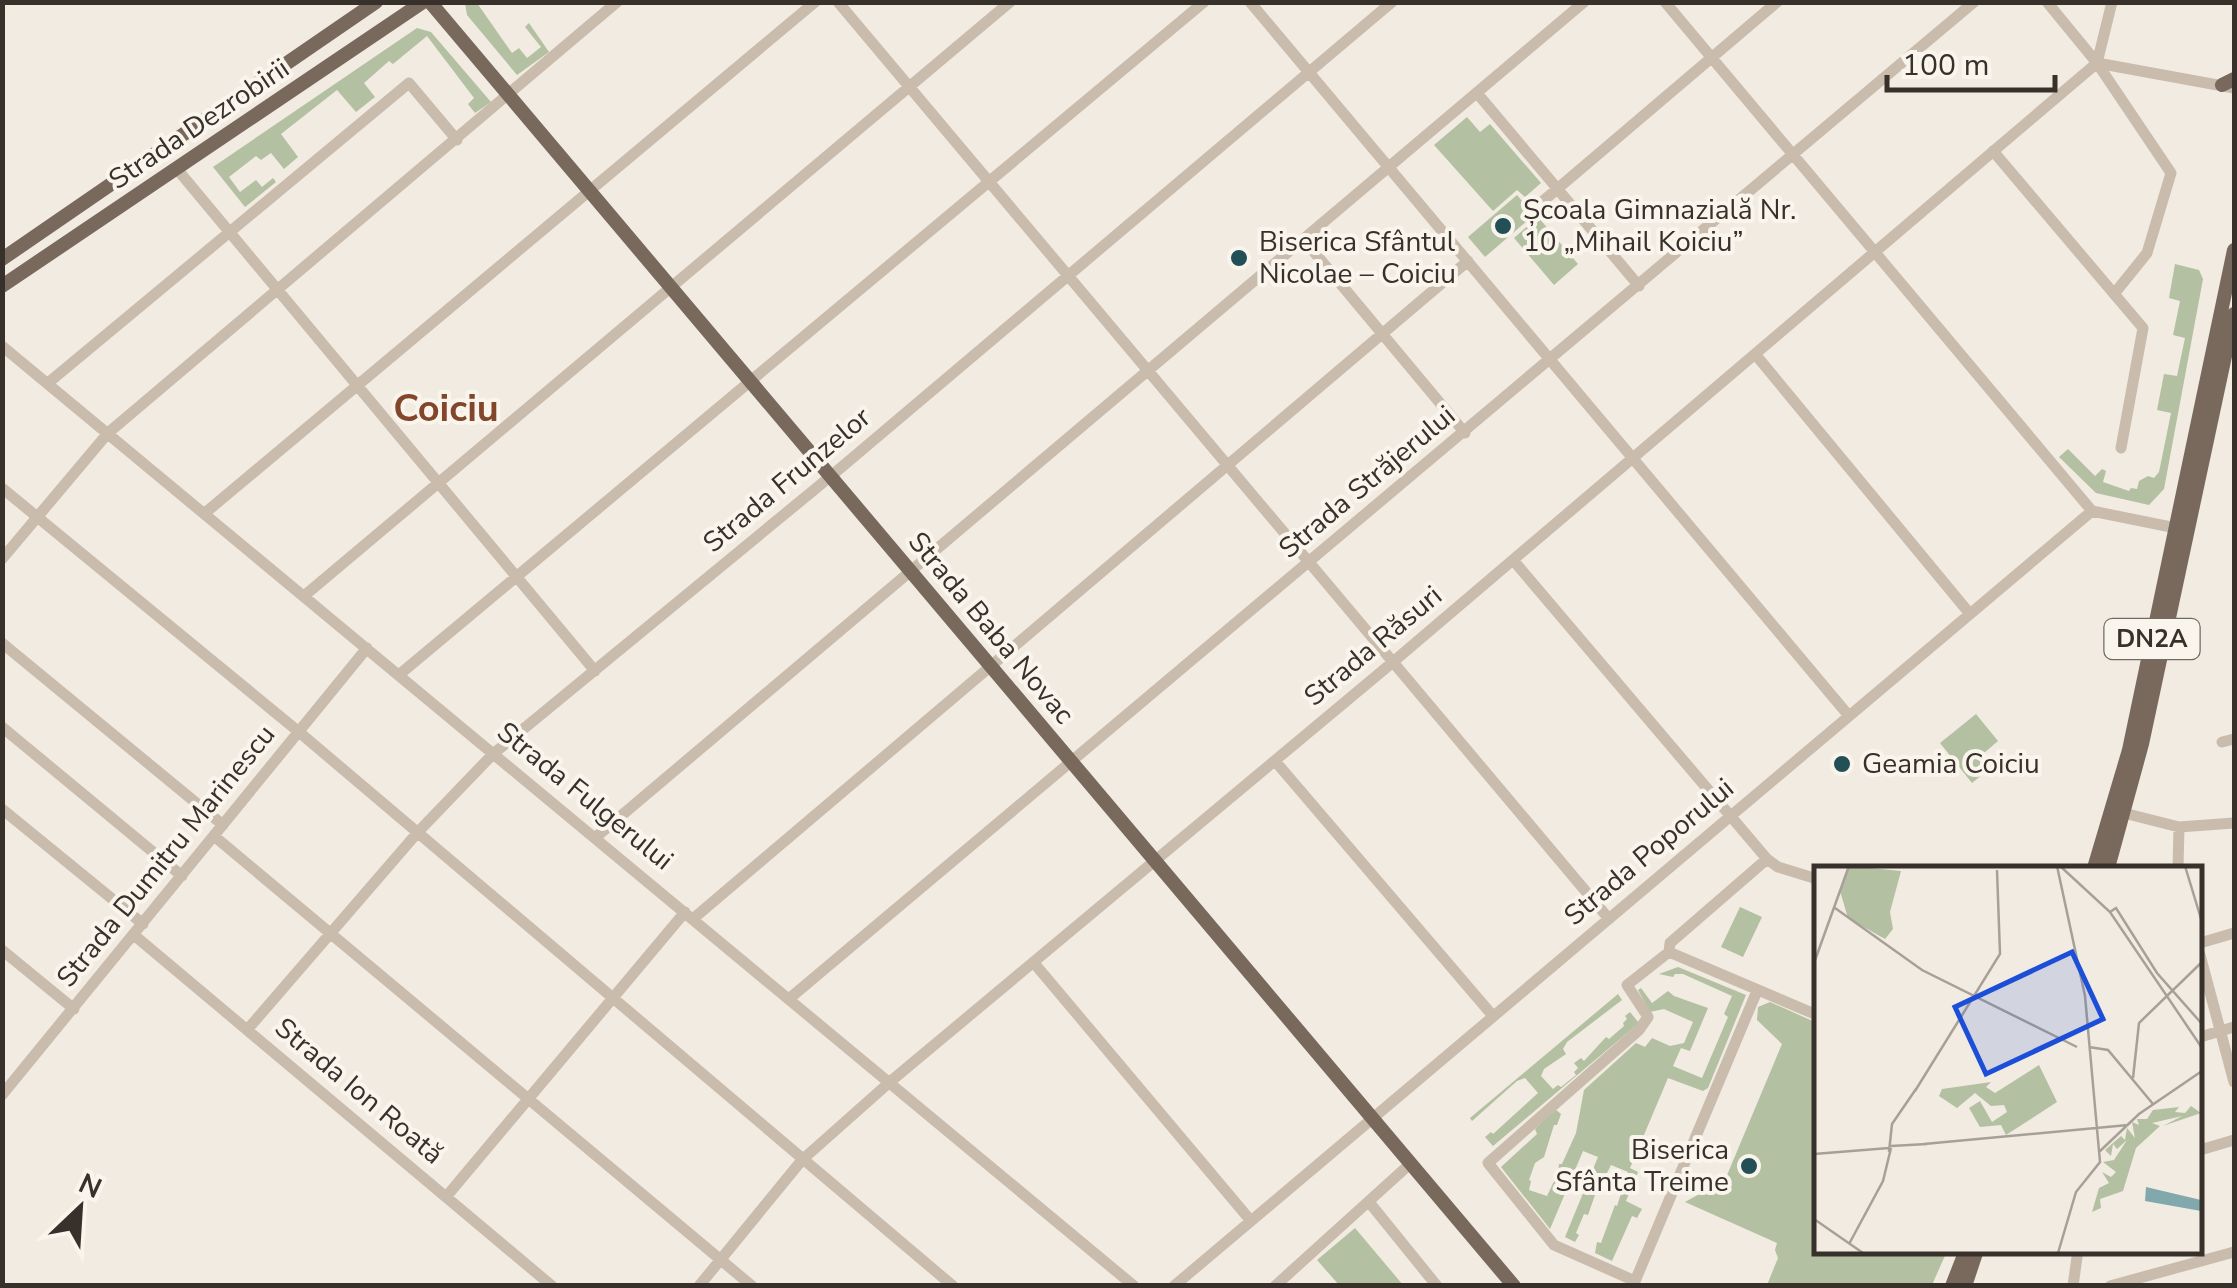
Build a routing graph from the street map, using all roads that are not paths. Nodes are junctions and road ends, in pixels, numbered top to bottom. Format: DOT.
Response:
graph roads {
  1 [pos="376,2"];
  2 [pos="426,2"];
  3 [pos="617,2"];
  4 [pos="815,2"];
  5 [pos="838,2"];
  6 [pos="1010,2"];
  7 [pos="1204,2"];
  8 [pos="1250,2"];
  9 [pos="1392,2"];
  10 [pos="1584,2"];
  11 [pos="1665,2"];
  12 [pos="1777,2"];
  13 [pos="1974,2"];
  14 [pos="2047,2"];
  15 [pos="2112,2"];
  16 [pos="1712,58"];
  17 [pos="2098,62"];
  18 [pos="1310,72"];
  19 [pos="2230,84"];
  20 [pos="908,87"];
  21 [pos="1477,93"];
  22 [pos="510,96"];
  23 [pos="457,140"];
  24 [pos="1993,151"];
  25 [pos="1794,155"];
  26 [pos="1390,167"];
  27 [pos="177,168"];
  28 [pos="988,182"];
  29 [pos="1558,189"];
  30 [pos="588,190"];
  31 [pos="1536,207"];
  32 [pos="230,232"];
  33 [pos="1304,240"];
  34 [pos="2234,250"];
  35 [pos="1876,252"];
  36 [pos="2,259"];
  37 [pos="1468,260"];
  38 [pos="1068,276"];
  39 [pos="2,286"];
  40 [pos="1639,286"];
  41 [pos="670,287"];
  42 [pos="279,291"];
  43 [pos="2114,294"];
  44 [pos="2234,314"];
  45 [pos="1382,334"];
  46 [pos="2,346"];
  47 [pos="1755,354"];
  48 [pos="1550,360"];
  49 [pos="1148,372"];
  50 [pos="748,382"];
  51 [pos="48,384"];
  52 [pos="359,387"];
  53 [pos="108,433"];
  54 [pos="1465,433"];
  55 [pos="2121,448"];
  56 [pos="1632,458"];
  57 [pos="1227,466"];
  58 [pos="830,477"];
  59 [pos="439,483"];
  60 [pos="2,488"];
  61 [pos="2092,511"];
  62 [pos="205,514"];
  63 [pos="38,518"];
  64 [pos="2176,528"];
  65 [pos="2,558"];
  66 [pos="1513,560"];
  67 [pos="1309,564"];
  68 [pos="911,572"];
  69 [pos="516,576"];
  70 [pos="304,596"];
  71 [pos="1970,614"];
  72 [pos="2,643"];
  73 [pos="367,648"];
  74 [pos="1393,662"];
  75 [pos="991,666"];
  76 [pos="595,671"];
  77 [pos="400,674"];
  78 [pos="1849,716"];
  79 [pos="2,727"];
  80 [pos="299,732"];
  81 [pos="494,754"];
  82 [pos="1275,762"];
  83 [pos="1072,763"];
  84 [pos="2,809"];
  85 [pos="2117,812"];
  86 [pos="1730,816"];
  87 [pos="2234,823"];
  88 [pos="223,826"];
  89 [pos="2179,827"];
  90 [pos="418,832"];
  91 [pos="214,836"];
  92 [pos="596,838"];
  93 [pos="1768,860"];
  94 [pos="1155,861"];
  95 [pos="2095,866"];
  96 [pos="2108,866"];
  97 [pos="2178,866"];
  98 [pos="182,876"];
  99 [pos="1814,879"];
  100 [pos="690,915"];
  101 [pos="1609,918"];
  102 [pos="143,924"];
  103 [pos="330,934"];
  104 [pos="2234,934"];
  105 [pos="134,935"];
  106 [pos="2202,942"];
  107 [pos="2,950"];
  108 [pos="1669,952"];
  109 [pos="1034,964"];
  110 [pos="2202,964"];
  111 [pos="1757,991"];
  112 [pos="610,998"];
  113 [pos="790,998"];
  114 [pos="74,1009"];
  115 [pos="1814,1014"];
  116 [pos="1493,1016"];
  117 [pos="2234,1027"];
  118 [pos="247,1030"];
  119 [pos="2220,1031"];
  120 [pos="2202,1036"];
  121 [pos="891,1081"];
  122 [pos="2234,1082"];
  123 [pos="2,1096"];
  124 [pos="527,1097"];
  125 [pos="1372,1118"];
  126 [pos="2234,1140"];
  127 [pos="2202,1149"];
  128 [pos="802,1160"];
  129 [pos="1411,1163"];
  130 [pos="446,1197"];
  131 [pos="1368,1202"];
  132 [pos="1250,1221"];
  133 [pos="2234,1252"];
  134 [pos="1965,1253"];
  135 [pos="1977,1253"];
  136 [pos="2078,1254"];
  137 [pos="721,1259"];
  138 [pos="2165,1270"];
  139 [pos="1634,1283"];
  140 [pos="1514,1285"];
  141 [pos="552,1286"];
  142 [pos="698,1286"];
  143 [pos="752,1286"];
  144 [pos="953,1286"];
  145 [pos="1134,1286"];
  146 [pos="1174,1286"];
  147 [pos="1276,1286"];
  148 [pos="1437,1286"];
  149 [pos="1952,1286"];
  150 [pos="1965,1286"];
  151 [pos="2073,1286"];
  152 [pos="2110,1286"];
  153 [pos="2169,1286"];
  1 -- 36 [label="main road, Strada Dezrobirii"];
  2 -- 22 [label="main road, Strada Baba Novac"];
  2 -- 27 [label="main road, Strada Dezrobirii"];
  3 -- 22 [label="street"];
  4 -- 30 [label="street"];
  5 -- 20 [label="street"];
  6 -- 20 [label="street"];
  7 -- 28 [label="street"];
  8 -- 18 [label="street"];
  9 -- 18 [label="street, Strada Frunzelor"];
  10 -- 21 [label="street"];
  11 -- 16 [label="street"];
  12 -- 16 [label="street"];
  13 -- 25 [label="street, Strada Străjerului"];
  14 -- 17 [label="street"];
  15 -- 17 [label="street"];
  16 -- 25 [label="street"];
  16 -- 29 [label="street"];
  17 -- 19 [label="street"];
  17 -- 24 [label="street, Strada Răsuri"];
  17 -- 43 [label="street"];
  18 -- 26 [label="street"];
  18 -- 38 [label="street, Strada Frunzelor"];
  20 -- 28 [label="street"];
  20 -- 41 [label="street"];
  21 -- 26 [label="street"];
  21 -- 29 [label="street"];
  22 -- 23 [label="street"];
  22 -- 30 [label="main road, Strada Baba Novac"];
  23 -- 32 [label="street"];
  23 -- 42 [label="street"];
  24 -- 35 [label="street, Strada Răsuri"];
  24 -- 43 [label="street"];
  25 -- 35 [label="street"];
  25 -- 40 [label="street, Strada Străjerului"];
  26 -- 33 [label="street"];
  26 -- 37 [label="street"];
  27 -- 32 [label="street"];
  27 -- 39 [label="main road, Strada Dezrobirii"];
  28 -- 38 [label="street"];
  28 -- 50 [label="street"];
  29 -- 31 [label="street"];
  29 -- 40 [label="street"];
  30 -- 41 [label="main road, Strada Baba Novac"];
  30 -- 52 [label="street"];
  32 -- 42 [label="street"];
  32 -- 51 [label="street"];
  33 -- 45 [label="street"];
  33 -- 49 [label="street"];
  34 -- 64 [label="main road, DN2A"];
  35 -- 47 [label="street, Strada Răsuri"];
  35 -- 61 [label="street"];
  37 -- 45 [label="street"];
  37 -- 48 [label="street"];
  38 -- 49 [label="street"];
  38 -- 58 [label="street, Strada Frunzelor"];
  40 -- 48 [label="street, Strada Străjerului"];
  41 -- 50 [label="main road, Strada Baba Novac"];
  41 -- 59 [label="street"];
  42 -- 52 [label="street"];
  42 -- 53 [label="street"];
  43 -- 55 [label="street"];
  44 -- 85 [label="main road, DN2A"];
  45 -- 54 [label="street"];
  45 -- 57 [label="street"];
  46 -- 51 [label="street, Strada Fulgerului"];
  47 -- 56 [label="street, Strada Răsuri"];
  47 -- 71 [label="street"];
  48 -- 54 [label="street, Strada Străjerului"];
  48 -- 56 [label="street"];
  49 -- 57 [label="street"];
  49 -- 68 [label="street"];
  50 -- 58 [label="main road, Strada Baba Novac"];
  50 -- 69 [label="street"];
  51 -- 53 [label="street, Strada Fulgerului"];
  52 -- 59 [label="street"];
  52 -- 62 [label="street"];
  53 -- 62 [label="street, Strada Fulgerului"];
  53 -- 63 [label="street"];
  54 -- 67 [label="street, Strada Străjerului"];
  56 -- 66 [label="street, Strada Răsuri"];
  56 -- 78 [label="street"];
  57 -- 67 [label="street"];
  57 -- 75 [label="street"];
  58 -- 68 [label="main road, Strada Baba Novac"];
  58 -- 76 [label="street, Strada Frunzelor"];
  59 -- 69 [label="street"];
  59 -- 70 [label="street"];
  60 -- 63 [label="street"];
  61 -- 64 [label="street"];
  61 -- 71 [label="street, Strada Poporului"];
  62 -- 70 [label="street, Strada Fulgerului"];
  63 -- 65 [label="street"];
  63 -- 80 [label="street"];
  64 -- 85 [label="main road, DN2A"];
  66 -- 74 [label="street, Strada Răsuri"];
  66 -- 86 [label="street"];
  67 -- 74 [label="street"];
  67 -- 83 [label="street, Strada Străjerului"];
  68 -- 75 [label="main road, Strada Baba Novac"];
  68 -- 92 [label="street"];
  69 -- 76 [label="street"];
  69 -- 77 [label="street"];
  70 -- 73 [label="street, Strada Fulgerului"];
  71 -- 78 [label="street, Strada Poporului"];
  72 -- 88 [label="street"];
  73 -- 77 [label="street, Strada Fulgerului"];
  73 -- 80 [label="street, Strada Dumitru Marinescu"];
  74 -- 82 [label="street, Strada Răsuri"];
  74 -- 101 [label="street"];
  75 -- 83 [label="main road, Strada Baba Novac"];
  75 -- 100 [label="street"];
  76 -- 81 [label="street, Strada Frunzelor"];
  77 -- 81 [label="street, Strada Fulgerului"];
  78 -- 86 [label="street, Strada Poporului"];
  79 -- 98 [label="street"];
  80 -- 88 [label="street, Strada Dumitru Marinescu"];
  80 -- 90 [label="street"];
  81 -- 90 [label="street, Strada Frunzelor"];
  81 -- 92 [label="street, Strada Fulgerului"];
  82 -- 94 [label="street, Strada Răsuri"];
  82 -- 116 [label="street"];
  83 -- 94 [label="main road, Strada Baba Novac"];
  83 -- 113 [label="street, Strada Străjerului"];
  84 -- 102 [label="street"];
  85 -- 89 [label="street"];
  85 -- 95 [label="main road, DN2A"];
  85 -- 96 [label="main road, DN2A"];
  86 -- 93 [label="street"];
  86 -- 101 [label="street, Strada Poporului"];
  87 -- 89 [label="street"];
  88 -- 91 [label="street, Strada Dumitru Marinescu"];
  89 -- 97 [label="street"];
  90 -- 103 [label="street, Strada Frunzelor"];
  90 -- 112 [label="street"];
  91 -- 98 [label="street, Strada Dumitru Marinescu"];
  91 -- 103 [label="street"];
  92 -- 100 [label="street, Strada Fulgerului"];
  93 -- 99 [label="street"];
  93 -- 108 [label="street"];
  94 -- 109 [label="street, Strada Răsuri"];
  94 -- 125 [label="main road, Strada Baba Novac"];
  98 -- 102 [label="street, Strada Dumitru Marinescu"];
  100 -- 112 [label="street"];
  100 -- 113 [label="street, Strada Fulgerului"];
  101 -- 116 [label="street, Strada Poporului"];
  102 -- 105 [label="street, Strada Dumitru Marinescu"];
  103 -- 118 [label="street, Strada Frunzelor"];
  103 -- 124 [label="street"];
  104 -- 106 [label="street"];
  105 -- 114 [label="street, Strada Dumitru Marinescu"];
  105 -- 118 [label="street, Strada Ion Roată"];
  107 -- 114 [label="street"];
  108 -- 111 [label="street"];
  108 -- 139 [label="street"];
  109 -- 121 [label="street, Strada Răsuri"];
  109 -- 132 [label="street"];
  110 -- 119 [label="street"];
  111 -- 115 [label="street"];
  111 -- 139 [label="street"];
  112 -- 124 [label="street"];
  112 -- 128 [label="street"];
  113 -- 121 [label="street, Strada Fulgerului"];
  114 -- 123 [label="street, Strada Dumitru Marinescu"];
  116 -- 125 [label="street, Strada Poporului"];
  117 -- 119 [label="street"];
  118 -- 130 [label="street, Strada Ion Roată"];
  119 -- 120 [label="street"];
  119 -- 122 [label="street"];
  121 -- 128 [label="street, Strada Răsuri"];
  121 -- 145 [label="street, Strada Fulgerului"];
  124 -- 130 [label="street"];
  124 -- 137 [label="street"];
  125 -- 129 [label="main road, Strada Baba Novac"];
  125 -- 132 [label="street, Strada Poporului"];
  126 -- 127 [label="street"];
  128 -- 137 [label="street, Strada Răsuri"];
  128 -- 144 [label="street"];
  129 -- 131 [label="street"];
  129 -- 140 [label="main road, Strada Baba Novac"];
  130 -- 141 [label="street, Strada Ion Roată"];
  131 -- 147 [label="street"];
  131 -- 148 [label="street"];
  132 -- 146 [label="street, Strada Poporului"];
  133 -- 138 [label="street"];
  134 -- 149 [label="main road"];
  135 -- 150 [label="main road"];
  136 -- 151 [label="street"];
  137 -- 142 [label="street, Strada Răsuri"];
  137 -- 143 [label="street"];
  138 -- 152 [label="street"];
  138 -- 153 [label="street"];
}
